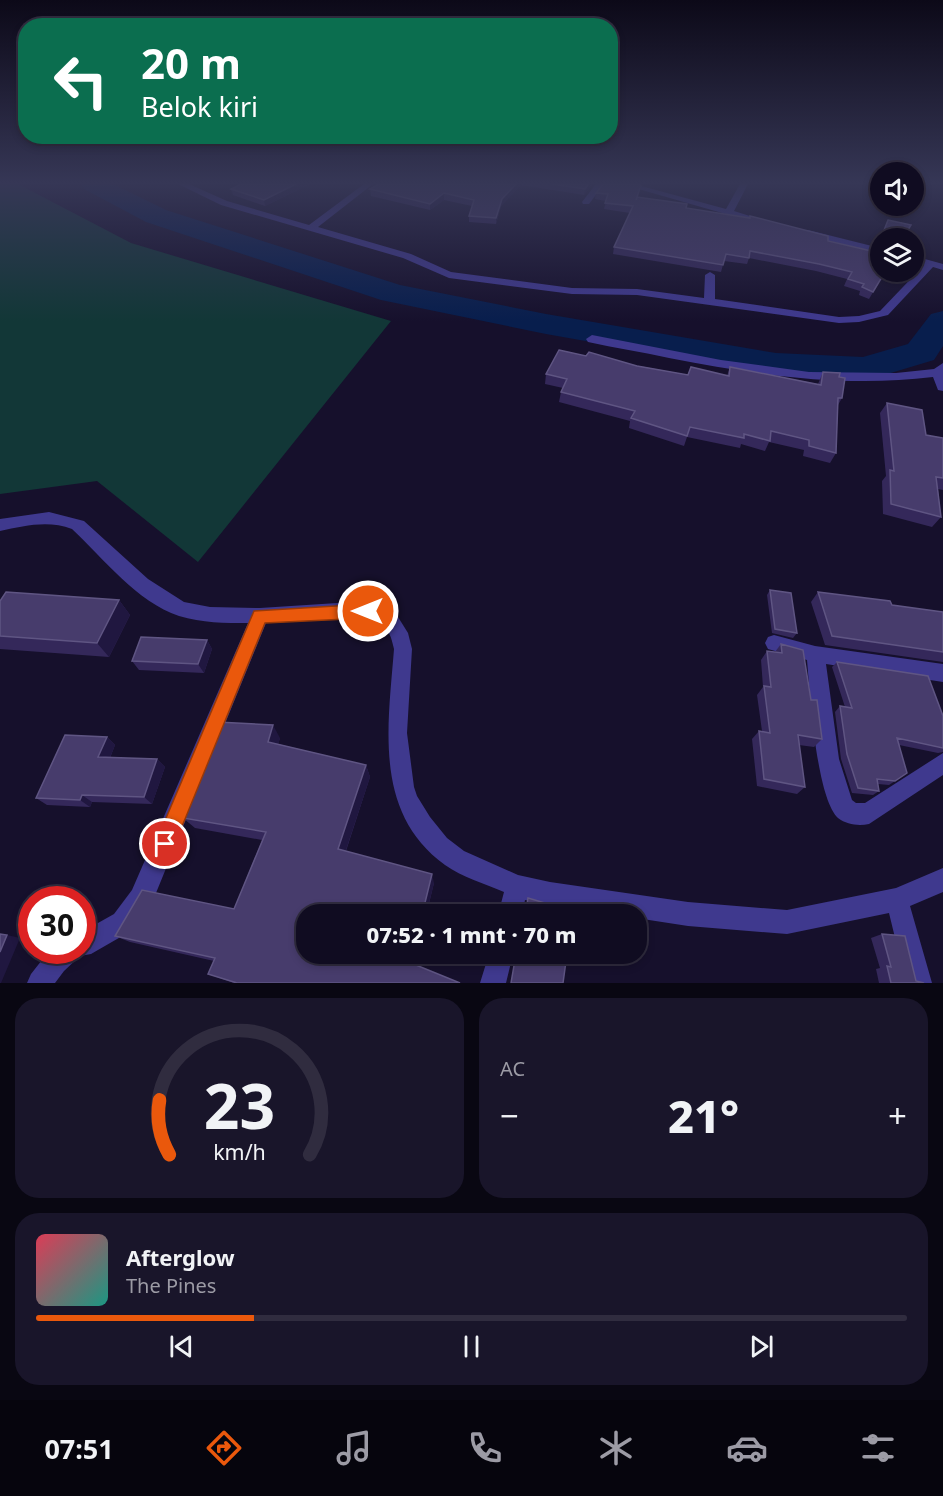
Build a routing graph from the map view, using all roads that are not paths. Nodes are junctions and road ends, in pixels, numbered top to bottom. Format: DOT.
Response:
graph roads {
  1 [pos="322,230"];
  2 [pos="797,230"];
  3 [pos="870,248"];
  4 [pos="938,266"];
  5 [pos="710,275"];
  6 [pos="709,302"];
  7 [pos="592,339"];
  8 [pos="940,369"];
  9 [pos="943,387"];
  10 [pos="0,525"];
  11 [pos="260,616"];
  12 [pos="774,643"];
  13 [pos="815,654"];
  14 [pos="943,673"];
  15 [pos="943,763"];
  16 [pos="943,880"];
  17 [pos="517,886"];
  18 [pos="897,900"];
  19 [pos="513,904"];
  20 [pos="96,938"];
  21 [pos="54,964"];
  22 [pos="499,964"];
  23 [pos="40,983"];
  24 [pos="494,983"];
  25 [pos="919,983"];
  1 -- 6 [label="street"];
  2 -- 3 [label="street"];
  4 -- 6 [label="street"];
  5 -- 6 [label="street"];
  7 -- 8 [label="street"];
  8 -- 9 [label="street"];
  10 -- 11 [label="street"];
  11 -- 17 [label="street"];
  11 -- 20 [label="street"];
  12 -- 13 [label="street"];
  13 -- 14 [label="street"];
  13 -- 15 [label="street"];
  16 -- 18 [label="street"];
  17 -- 18 [label="street"];
  17 -- 19 [label="street"];
  18 -- 25 [label="street"];
  21 -- 23 [label="street"];
  22 -- 24 [label="street"];
}
